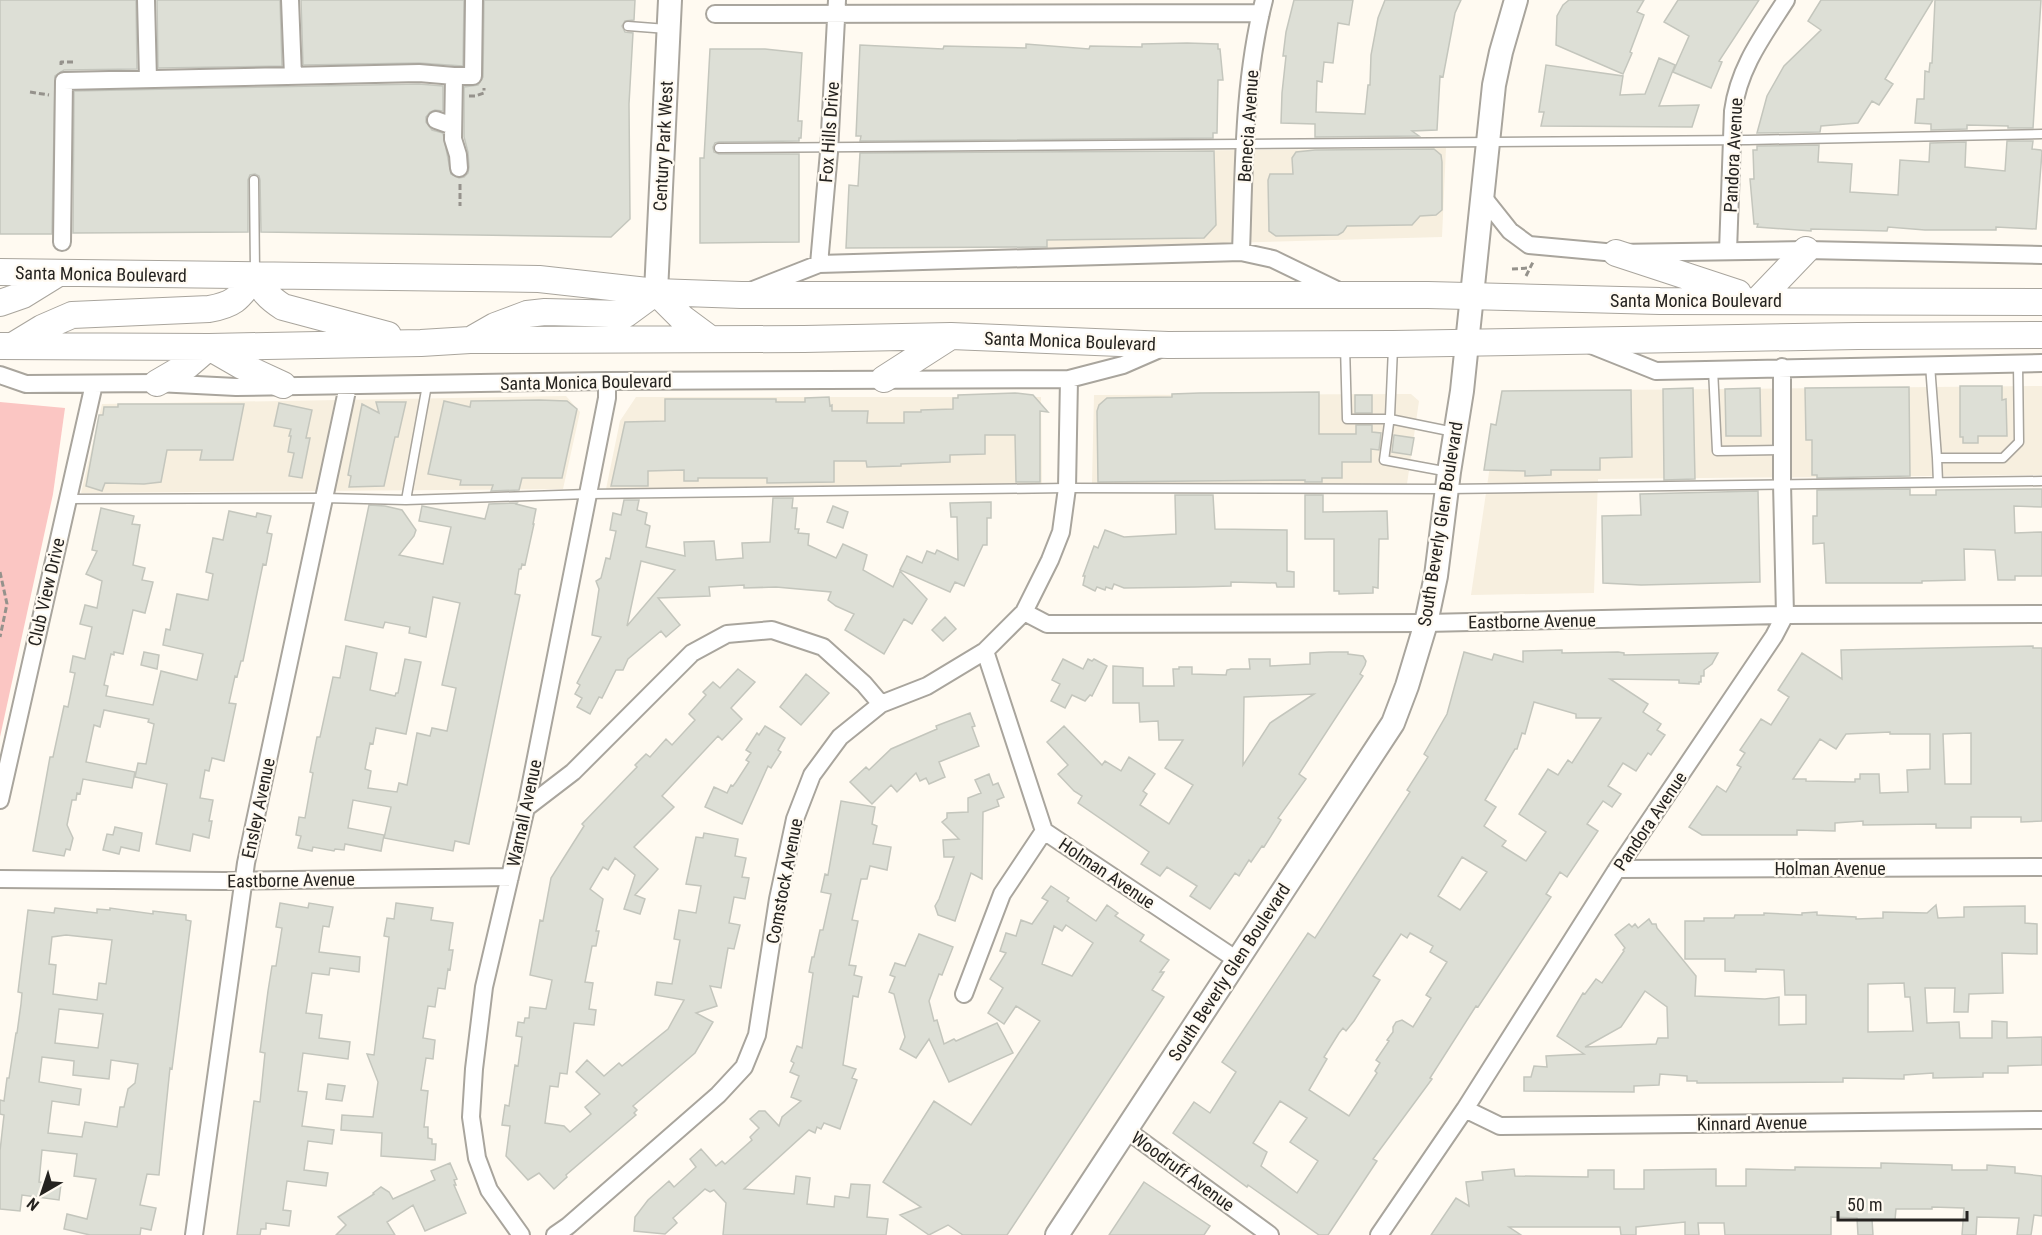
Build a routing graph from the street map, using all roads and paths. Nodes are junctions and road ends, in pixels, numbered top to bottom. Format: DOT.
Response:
graph roads {
  1 [pos="146,0"];
  2 [pos="290,0"];
  3 [pos="474,0"];
  4 [pos="670,0"];
  5 [pos="1516,0"];
  6 [pos="1786,0"];
  7 [pos="837,6"];
  8 [pos="1082,6"];
  9 [pos="1263,7"];
  10 [pos="715,14"];
  11 [pos="628,26"];
  12 [pos="668,29"];
  13 [pos="293,76"];
  14 [pos="454,76"];
  15 [pos="148,79"];
  16 [pos="436,120"];
  17 [pos="453,126"];
  18 [pos="2042,134"];
  19 [pos="1732,140"];
  20 [pos="1488,143"];
  21 [pos="1245,144"];
  22 [pos="829,147"];
  23 [pos="719,148"];
  24 [pos="459,168"];
  25 [pos="254,180"];
  26 [pos="1483,197"];
  27 [pos="460,206"];
  28 [pos="62,242"];
  29 [pos="1806,249"];
  30 [pos="1728,250"];
  31 [pos="1241,252"];
  32 [pos="1616,253"];
  33 [pos="2042,255"];
  34 [pos="819,264"];
  35 [pos="1512,269"];
  36 [pos="0,272"];
  37 [pos="57,274"];
  38 [pos="256,275"];
  39 [pos="1524,279"];
  40 [pos="656,292"];
  41 [pos="741,295"];
  42 [pos="1350,296"];
  43 [pos="1472,297"];
  44 [pos="1758,300"];
  45 [pos="2042,302"];
  46 [pos="0,303"];
  47 [pos="2042,335"];
  48 [pos="951,336"];
  49 [pos="709,338"];
  50 [pos="470,340"];
  51 [pos="1582,342"];
  52 [pos="422,343"];
  53 [pos="1345,344"];
  54 [pos="1393,344"];
  55 [pos="1467,344"];
  56 [pos="1168,345"];
  57 [pos="6,346"];
  58 [pos="209,347"];
  59 [pos="2042,363"];
  60 [pos="2018,364"];
  61 [pos="1930,365"];
  62 [pos="1782,367"];
  63 [pos="1713,369"];
  64 [pos="0,375"];
  65 [pos="884,379"];
  66 [pos="1069,379"];
  67 [pos="607,381"];
  68 [pos="157,383"];
  69 [pos="94,384"];
  70 [pos="427,385"];
  71 [pos="283,386"];
  72 [pos="348,386"];
  73 [pos="1390,419"];
  74 [pos="1455,432"];
  75 [pos="1782,450"];
  76 [pos="1937,458"];
  77 [pos="1448,481"];
  78 [pos="2042,481"];
  79 [pos="1938,482"];
  80 [pos="1782,483"];
  81 [pos="1067,488"];
  82 [pos="588,494"];
  83 [pos="324,498"];
  84 [pos="67,499"];
  85 [pos="406,500"];
  86 [pos="0,572"];
  87 [pos="1024,612"];
  88 [pos="2042,614"];
  89 [pos="1785,615"];
  90 [pos="1426,623"];
  91 [pos="0,637"];
  92 [pos="985,651"];
  93 [pos="881,704"];
  94 [pos="0,800"];
  95 [pos="526,808"];
  96 [pos="1044,831"];
  97 [pos="2042,867"];
  98 [pos="1617,869"];
  99 [pos="510,877"];
  100 [pos="0,879"];
  101 [pos="244,881"];
  102 [pos="1237,960"];
  103 [pos="964,994"];
  104 [pos="1465,1109"];
  105 [pos="2042,1120"];
  106 [pos="1125,1129"];
  107 [pos="194,1235"];
  108 [pos="521,1235"];
  109 [pos="555,1235"];
  110 [pos="1057,1235"];
  111 [pos="1270,1235"];
  112 [pos="1379,1235"];
  1 -- 15 [label="street"];
  2 -- 13 [label="street"];
  3 -- 14 [label="street"];
  4 -- 12 [label="main road, Century Park West"];
  5 -- 20 [label="main road, South Beverly Glen Boulevard"];
  6 -- 19 [label="street, Pandora Avenue"];
  7 -- 8 [label="street"];
  7 -- 10 [label="street"];
  7 -- 22 [label="street, Fox Hills Drive"];
  8 -- 9 [label="street"];
  9 -- 21 [label="street, Benecia Avenue"];
  11 -- 12 [label="lane"];
  12 -- 40 [label="main road, Century Park West"];
  13 -- 14 [label="street"];
  13 -- 15 [label="street"];
  14 -- 17 [label="street"];
  15 -- 28 [label="street"];
  16 -- 17 [label="street"];
  17 -- 24 [label="street"];
  18 -- 19 [label="lane"];
  19 -- 20 [label="lane"];
  19 -- 30 [label="street, Pandora Avenue"];
  20 -- 21 [label="lane"];
  20 -- 26 [label="main road, South Beverly Glen Boulevard"];
  21 -- 22 [label="lane"];
  21 -- 31 [label="street, Benecia Avenue"];
  22 -- 23 [label="lane"];
  22 -- 34 [label="street, Fox Hills Drive"];
  24 -- 27 [label="path"];
  25 -- 38 [label="lane"];
  26 -- 32 [label="street"];
  26 -- 43 [label="main road, South Beverly Glen Boulevard"];
  29 -- 30 [label="street"];
  29 -- 33 [label="street"];
  29 -- 44 [label="main road"];
  30 -- 32 [label="street"];
  31 -- 34 [label="street, Santa Monica Boulevard"];
  31 -- 42 [label="street, Santa Monica Boulevard"];
  32 -- 44 [label="main road"];
  34 -- 41 [label="street, Santa Monica Boulevard"];
  35 -- 39 [label="path"];
  36 -- 37 [label="main road, Santa Monica Boulevard"];
  37 -- 38 [label="main road, Santa Monica Boulevard"];
  37 -- 46 [label="main road"];
  38 -- 40 [label="main road, Santa Monica Boulevard"];
  38 -- 52 [label="main road"];
  38 -- 57 [label="main road"];
  40 -- 41 [label="main road, Santa Monica Boulevard"];
  40 -- 49 [label="main road"];
  40 -- 50 [label="main road"];
  41 -- 42 [label="main road, Santa Monica Boulevard"];
  42 -- 43 [label="main road, Santa Monica Boulevard"];
  43 -- 44 [label="main road, Santa Monica Boulevard"];
  43 -- 55 [label="main road, South Beverly Glen Boulevard"];
  44 -- 45 [label="main road, Santa Monica Boulevard"];
  47 -- 51 [label="main road, Santa Monica Boulevard"];
  48 -- 49 [label="main road, Santa Monica Boulevard"];
  48 -- 56 [label="main road, Santa Monica Boulevard"];
  48 -- 65 [label="main road"];
  49 -- 50 [label="main road, Santa Monica Boulevard"];
  50 -- 52 [label="main road, Santa Monica Boulevard"];
  51 -- 55 [label="main road, Santa Monica Boulevard"];
  51 -- 63 [label="street, Santa Monica Boulevard"];
  52 -- 58 [label="main road, Santa Monica Boulevard"];
  53 -- 54 [label="main road, Santa Monica Boulevard"];
  53 -- 56 [label="main road, Santa Monica Boulevard"];
  53 -- 73 [label="lane"];
  54 -- 55 [label="main road, Santa Monica Boulevard"];
  54 -- 73 [label="lane"];
  55 -- 74 [label="main road, South Beverly Glen Boulevard"];
  56 -- 66 [label="street, Santa Monica Boulevard"];
  57 -- 58 [label="main road, Santa Monica Boulevard"];
  58 -- 68 [label="main road"];
  58 -- 71 [label="main road"];
  59 -- 60 [label="street, Santa Monica Boulevard"];
  60 -- 61 [label="street, Santa Monica Boulevard"];
  60 -- 76 [label="lane"];
  61 -- 62 [label="street, Santa Monica Boulevard"];
  61 -- 76 [label="lane"];
  62 -- 63 [label="street, Santa Monica Boulevard"];
  62 -- 75 [label="street"];
  63 -- 75 [label="lane"];
  64 -- 69 [label="street, Santa Monica Boulevard"];
  65 -- 66 [label="street, Santa Monica Boulevard"];
  65 -- 67 [label="street, Santa Monica Boulevard"];
  66 -- 81 [label="street, Comstock Avenue"];
  67 -- 70 [label="street, Santa Monica Boulevard"];
  67 -- 82 [label="street, Warnall Avenue"];
  68 -- 69 [label="street, Santa Monica Boulevard"];
  68 -- 71 [label="street, Santa Monica Boulevard"];
  69 -- 84 [label="street, Club View Drive"];
  70 -- 72 [label="street, Santa Monica Boulevard"];
  70 -- 85 [label="lane"];
  71 -- 72 [label="street, Santa Monica Boulevard"];
  72 -- 83 [label="street, Ensley Avenue"];
  73 -- 74 [label="lane"];
  73 -- 77 [label="lane"];
  74 -- 77 [label="main road, South Beverly Glen Boulevard"];
  75 -- 80 [label="street"];
  76 -- 79 [label="lane"];
  77 -- 80 [label="lane"];
  77 -- 81 [label="lane"];
  77 -- 90 [label="main road, South Beverly Glen Boulevard"];
  78 -- 79 [label="lane"];
  79 -- 80 [label="lane"];
  80 -- 89 [label="street"];
  81 -- 82 [label="lane"];
  81 -- 87 [label="street, Comstock Avenue"];
  82 -- 85 [label="lane"];
  82 -- 95 [label="street, Warnall Avenue"];
  83 -- 84 [label="lane"];
  83 -- 85 [label="lane"];
  83 -- 101 [label="street, Ensley Avenue"];
  84 -- 94 [label="street, Club View Drive"];
  86 -- 91 [label="path"];
  87 -- 90 [label="street, Eastborne Avenue"];
  87 -- 92 [label="street, Comstock Avenue"];
  88 -- 89 [label="street, Eastborne Avenue"];
  89 -- 90 [label="street, Eastborne Avenue"];
  89 -- 98 [label="street, Pandora Avenue"];
  90 -- 102 [label="main road, South Beverly Glen Boulevard"];
  92 -- 93 [label="street, Comstock Avenue"];
  92 -- 96 [label="street, Holman Avenue"];
  93 -- 95 [label="street"];
  93 -- 109 [label="street, Comstock Avenue"];
  95 -- 99 [label="street, Warnall Avenue"];
  96 -- 102 [label="street, Holman Avenue"];
  96 -- 103 [label="street"];
  97 -- 98 [label="street, Holman Avenue"];
  98 -- 104 [label="street, Pandora Avenue"];
  99 -- 101 [label="street, Eastborne Avenue"];
  99 -- 108 [label="street, Warnall Avenue"];
  100 -- 101 [label="street, Eastborne Avenue"];
  101 -- 107 [label="street, Ensley Avenue"];
  102 -- 106 [label="main road, South Beverly Glen Boulevard"];
  104 -- 105 [label="street, Kinnard Avenue"];
  104 -- 112 [label="street, Pandora Avenue"];
  106 -- 110 [label="main road, South Beverly Glen Boulevard"];
  106 -- 111 [label="street, Woodruff Avenue"];
}
